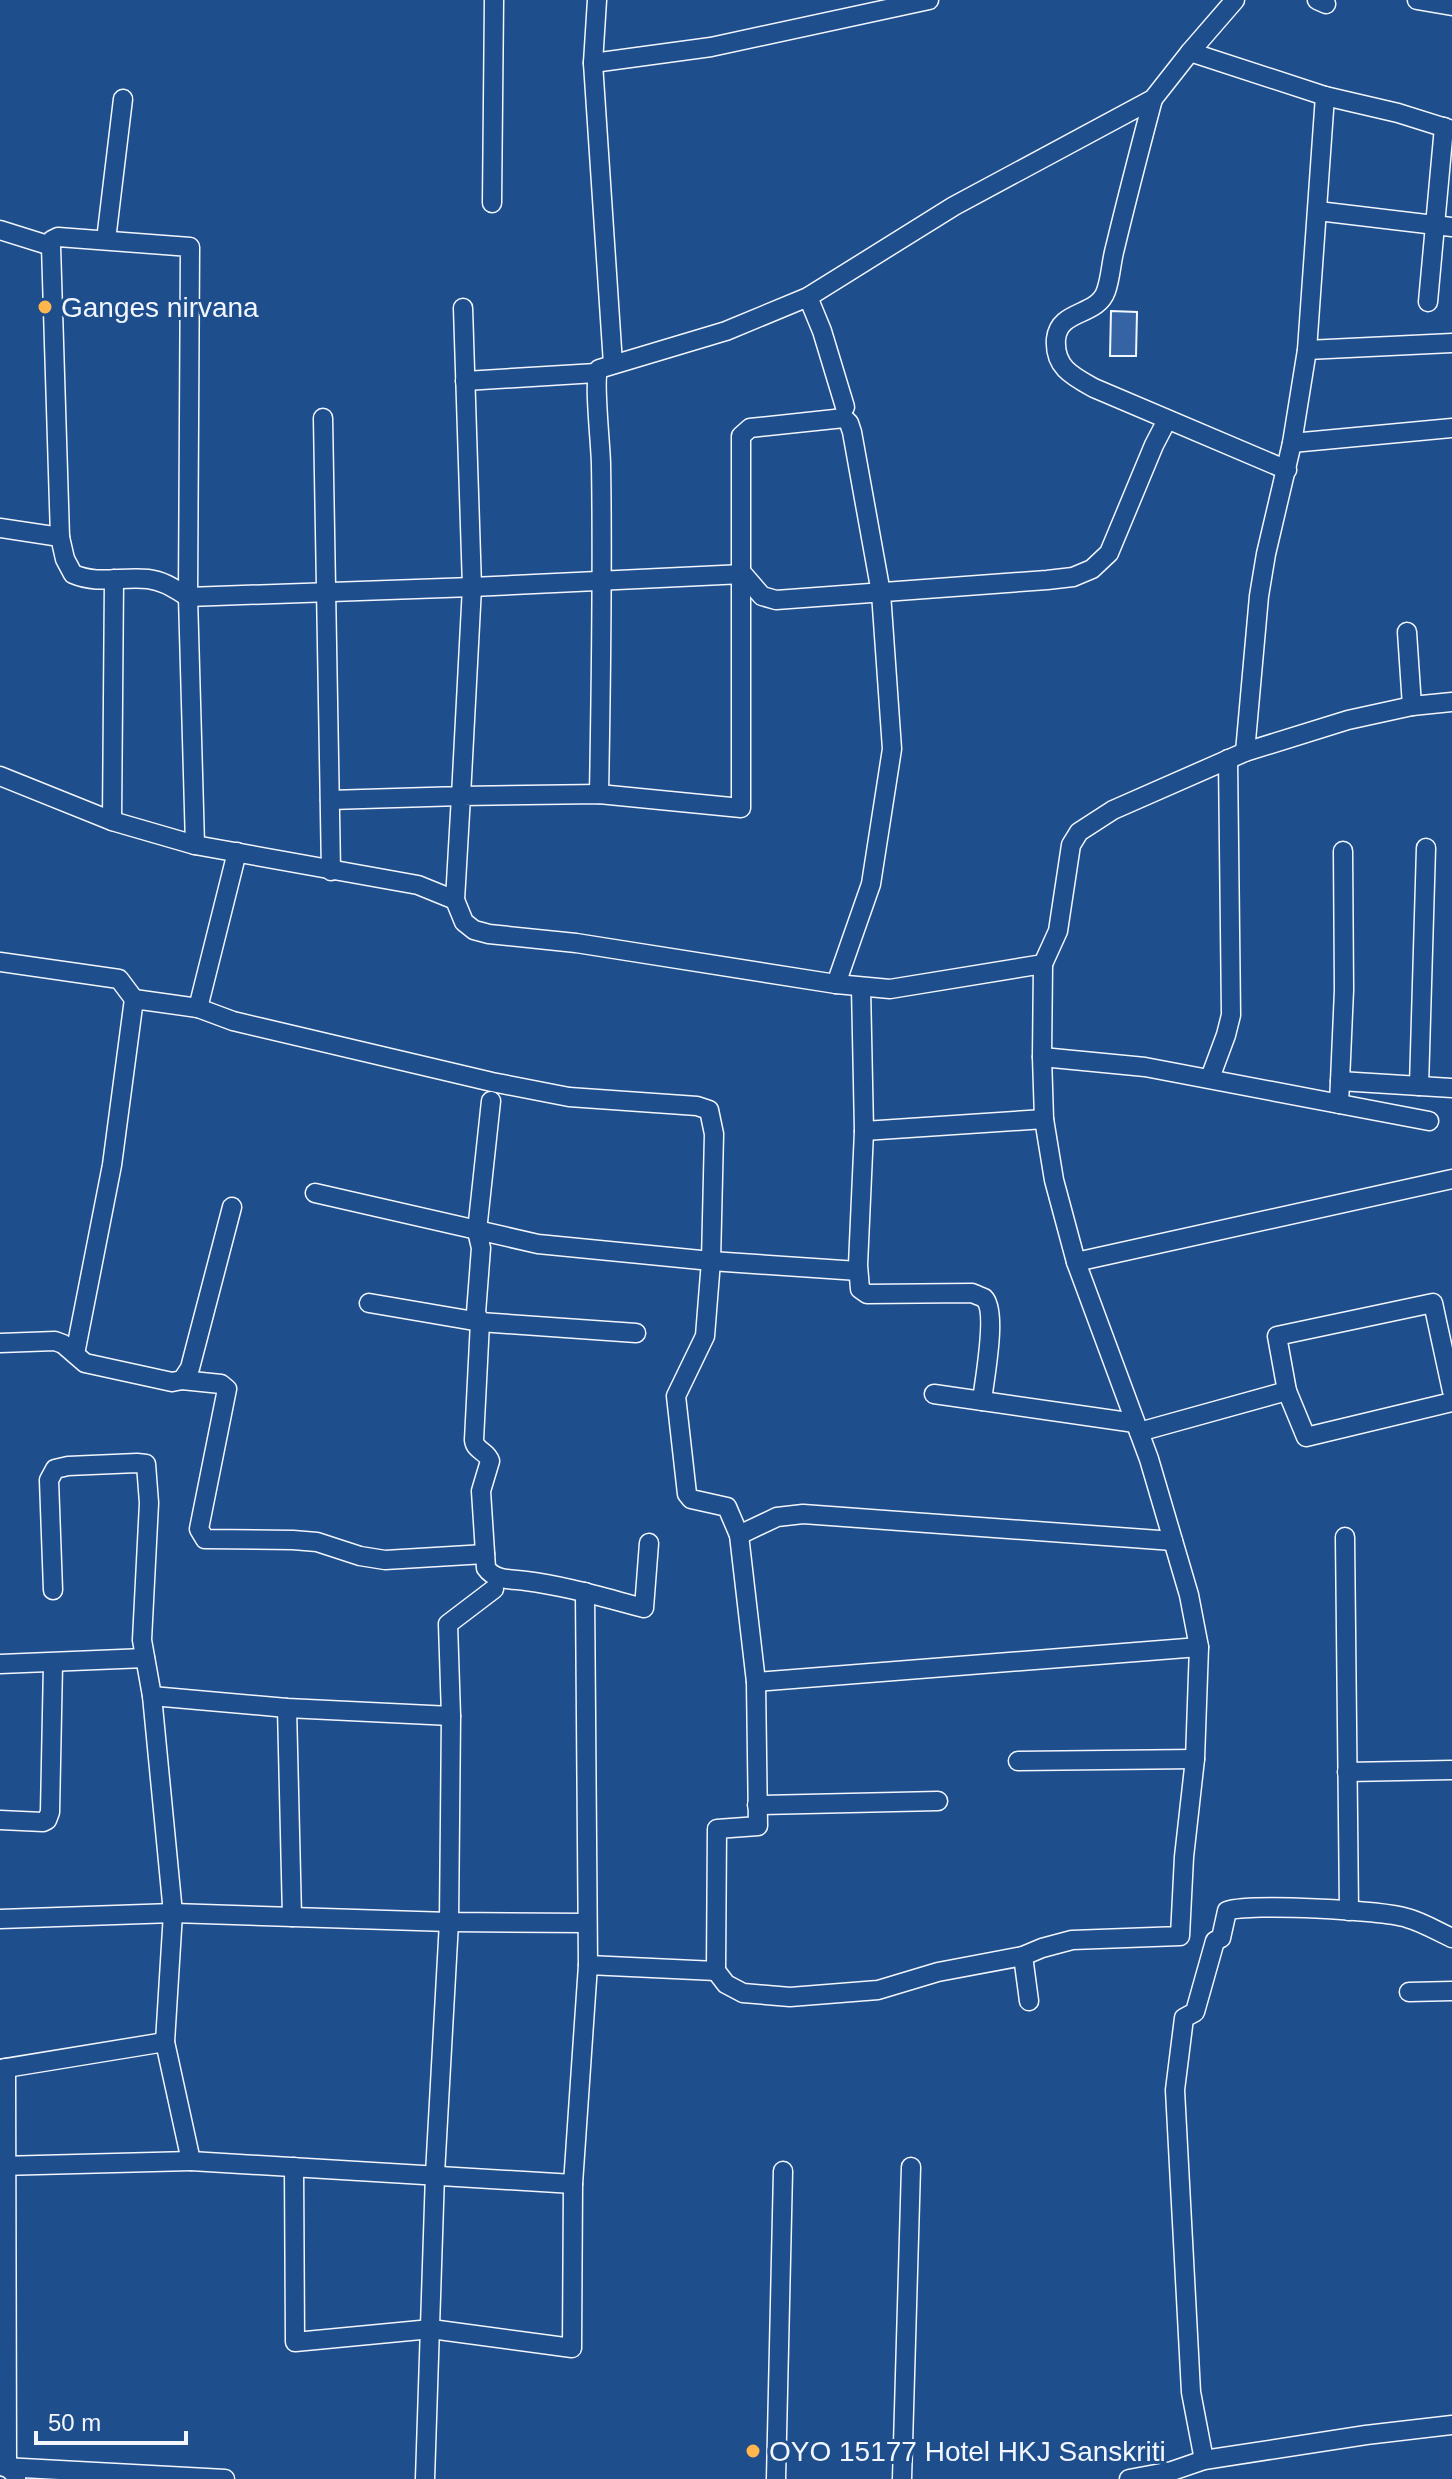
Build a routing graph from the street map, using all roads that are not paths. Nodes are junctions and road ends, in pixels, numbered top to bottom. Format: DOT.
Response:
graph roads {
  1 [pos="494,0"];
  2 [pos="597,0"];
  3 [pos="929,0"];
  4 [pos="1235,0"];
  5 [pos="1417,0"];
  6 [pos="1452,6"];
  7 [pos="1190,52"];
  8 [pos="593,63"];
  9 [pos="1325,96"];
  10 [pos="123,99"];
  11 [pos="1153,99"];
  12 [pos="1448,128"];
  13 [pos="492,203"];
  14 [pos="1318,211"];
  15 [pos="1443,226"];
  16 [pos="0,230"];
  17 [pos="106,240"];
  18 [pos="51,246"];
  19 [pos="808,297"];
  20 [pos="1428,302"];
  21 [pos="463,308"];
  22 [pos="1452,343"];
  23 [pos="1307,350"];
  24 [pos="613,364"];
  25 [pos="596,373"];
  26 [pos="465,381"];
  27 [pos="845,407"];
  28 [pos="323,418"];
  29 [pos="1167,420"];
  30 [pos="1452,428"];
  31 [pos="1292,443"];
  32 [pos="1287,470"];
  33 [pos="0,528"];
  34 [pos="60,537"];
  35 [pos="743,574"];
  36 [pos="114,579"];
  37 [pos="603,581"];
  38 [pos="472,587"];
  39 [pos="328,593"];
  40 [pos="881,593"];
  41 [pos="188,597"];
  42 [pos="1407,632"];
  43 [pos="1452,702"];
  44 [pos="1412,706"];
  45 [pos="1236,755"];
  46 [pos="0,776"];
  47 [pos="599,794"];
  48 [pos="461,796"];
  49 [pos="330,800"];
  50 [pos="112,821"];
  51 [pos="195,845"];
  52 [pos="1426,848"];
  53 [pos="1343,851"];
  54 [pos="237,852"];
  55 [pos="331,871"];
  56 [pos="455,900"];
  57 [pos="0,962"];
  58 [pos="1043,964"];
  59 [pos="836,984"];
  60 [pos="861,987"];
  61 [pos="134,999"];
  62 [pos="198,1008"];
  63 [pos="1042,1057"];
  64 [pos="1210,1078"];
  65 [pos="1340,1081"];
  66 [pos="1419,1086"];
  67 [pos="1452,1088"];
  68 [pos="491,1101"];
  69 [pos="1339,1104"];
  70 [pos="1044,1119"];
  71 [pos="1429,1121"];
  72 [pos="864,1131"];
  73 [pos="1452,1179"];
  74 [pos="315,1193"];
  75 [pos="232,1207"];
  76 [pos="477,1231"];
  77 [pos="711,1261"];
  78 [pos="1076,1262"];
  79 [pos="858,1271"];
  80 [pos="369,1303"];
  81 [pos="480,1322"];
  82 [pos="636,1333"];
  83 [pos="0,1343"];
  84 [pos="75,1354"];
  85 [pos="182,1380"];
  86 [pos="1287,1391"];
  87 [pos="1452,1391"];
  88 [pos="934,1394"];
  89 [pos="982,1401"];
  90 [pos="1452,1402"];
  91 [pos="1137,1428"];
  92 [pos="739,1535"];
  93 [pos="1345,1537"];
  94 [pos="1173,1541"];
  95 [pos="649,1543"];
  96 [pos="485,1554"];
  97 [pos="494,1589"];
  98 [pos="53,1590"];
  99 [pos="585,1592"];
  100 [pos="1199,1647"];
  101 [pos="145,1658"];
  102 [pos="0,1664"];
  103 [pos="53,1664"];
  104 [pos="756,1682"];
  105 [pos="152,1696"];
  106 [pos="287,1708"];
  107 [pos="451,1716"];
  108 [pos="1195,1759"];
  109 [pos="1018,1761"];
  110 [pos="1452,1770"];
  111 [pos="1347,1772"];
  112 [pos="938,1801"];
  113 [pos="757,1805"];
  114 [pos="0,1820"];
  115 [pos="1349,1911"];
  116 [pos="173,1913"];
  117 [pos="292,1917"];
  118 [pos="0,1919"];
  119 [pos="449,1922"];
  120 [pos="586,1923"];
  121 [pos="1452,1938"];
  122 [pos="1023,1956"];
  123 [pos="588,1965"];
  124 [pos="716,1971"];
  125 [pos="1452,1991"];
  126 [pos="1409,1992"];
  127 [pos="1029,2001"];
  128 [pos="165,2042"];
  129 [pos="3,2068"];
  130 [pos="191,2161"];
  131 [pos="2,2166"];
  132 [pos="294,2167"];
  133 [pos="911,2167"];
  134 [pos="783,2171"];
  135 [pos="435,2174"];
  136 [pos="573,2184"];
  137 [pos="2,2191"];
  138 [pos="431,2329"];
  139 [pos="1452,2425"];
  140 [pos="1204,2460"];
  141 [pos="8,2471"];
  142 [pos="225,2479"];
  143 [pos="425,2479"];
  144 [pos="776,2479"];
  145 [pos="902,2479"];
  146 [pos="1129,2479"];
  1 -- 13 [label="street"];
  2 -- 8 [label="street"];
  3 -- 8 [label="street"];
  4 -- 7 [label="street"];
  5 -- 6 [label="street"];
  7 -- 9 [label="street"];
  7 -- 11 [label="street"];
  8 -- 24 [label="street"];
  9 -- 12 [label="street"];
  9 -- 14 [label="street"];
  10 -- 17 [label="street"];
  11 -- 19 [label="street"];
  11 -- 29 [label="street"];
  12 -- 15 [label="street"];
  14 -- 15 [label="street"];
  14 -- 23 [label="street"];
  15 -- 20 [label="street"];
  16 -- 18 [label="street"];
  17 -- 18 [label="street"];
  17 -- 41 [label="street"];
  18 -- 34 [label="street"];
  19 -- 24 [label="street"];
  19 -- 27 [label="street"];
  21 -- 26 [label="street"];
  22 -- 23 [label="street"];
  23 -- 31 [label="street"];
  24 -- 25 [label="street"];
  25 -- 26 [label="street"];
  25 -- 37 [label="street"];
  26 -- 38 [label="street"];
  28 -- 39 [label="street"];
  29 -- 32 [label="street"];
  29 -- 40 [label="street"];
  30 -- 31 [label="street"];
  31 -- 32 [label="street"];
  32 -- 45 [label="street"];
  33 -- 34 [label="street"];
  34 -- 36 [label="street"];
  35 -- 37 [label="street"];
  35 -- 40 [label="street"];
  35 -- 40 [label="street"];
  35 -- 47 [label="street"];
  36 -- 41 [label="street"];
  36 -- 50 [label="street"];
  37 -- 38 [label="street"];
  37 -- 47 [label="street"];
  38 -- 39 [label="street"];
  38 -- 48 [label="street"];
  39 -- 41 [label="street"];
  39 -- 49 [label="street"];
  40 -- 59 [label="street"];
  41 -- 51 [label="street"];
  42 -- 44 [label="street"];
  43 -- 44 [label="street"];
  44 -- 45 [label="street"];
  45 -- 58 [label="street"];
  45 -- 64 [label="street"];
  46 -- 50 [label="street"];
  47 -- 48 [label="street"];
  48 -- 49 [label="street"];
  48 -- 56 [label="street"];
  49 -- 55 [label="street"];
  50 -- 51 [label="street"];
  51 -- 54 [label="street"];
  52 -- 66 [label="street"];
  53 -- 65 [label="street"];
  54 -- 55 [label="street"];
  54 -- 62 [label="street"];
  55 -- 56 [label="street"];
  56 -- 59 [label="street"];
  57 -- 61 [label="street"];
  58 -- 60 [label="street"];
  58 -- 63 [label="street"];
  59 -- 60 [label="street"];
  60 -- 72 [label="street"];
  61 -- 62 [label="street"];
  61 -- 84 [label="street"];
  62 -- 77 [label="street"];
  63 -- 64 [label="street"];
  63 -- 70 [label="street"];
  64 -- 69 [label="street"];
  65 -- 66 [label="street"];
  65 -- 69 [label="street"];
  66 -- 67 [label="street"];
  68 -- 76 [label="street"];
  69 -- 71 [label="street"];
  70 -- 72 [label="street"];
  70 -- 78 [label="street"];
  72 -- 79 [label="street"];
  73 -- 78 [label="street"];
  74 -- 76 [label="street"];
  75 -- 85 [label="street"];
  76 -- 77 [label="street"];
  76 -- 81 [label="street"];
  77 -- 79 [label="street"];
  77 -- 92 [label="street"];
  78 -- 91 [label="street"];
  79 -- 89 [label="street"];
  80 -- 81 [label="street"];
  81 -- 82 [label="street"];
  81 -- 96 [label="street"];
  83 -- 84 [label="street"];
  84 -- 85 [label="street"];
  85 -- 96 [label="street"];
  86 -- 87 [label="street"];
  86 -- 90 [label="street"];
  86 -- 91 [label="street"];
  88 -- 89 [label="street"];
  89 -- 91 [label="street"];
  91 -- 94 [label="street"];
  92 -- 94 [label="street"];
  92 -- 104 [label="street"];
  93 -- 111 [label="street"];
  94 -- 100 [label="street"];
  95 -- 99 [label="street"];
  96 -- 99 [label="street"];
  97 -- 107 [label="street"];
  98 -- 101 [label="street"];
  99 -- 120 [label="street"];
  100 -- 104 [label="street"];
  100 -- 108 [label="street"];
  101 -- 103 [label="street"];
  101 -- 105 [label="street"];
  102 -- 103 [label="street"];
  103 -- 114 [label="street"];
  104 -- 113 [label="street"];
  105 -- 106 [label="street"];
  105 -- 116 [label="street"];
  106 -- 107 [label="street"];
  106 -- 117 [label="street"];
  107 -- 119 [label="street"];
  108 -- 109 [label="street"];
  108 -- 122 [label="street"];
  110 -- 111 [label="street"];
  111 -- 115 [label="street"];
  112 -- 113 [label="street"];
  113 -- 124 [label="street"];
  115 -- 121 [label="street"];
  115 -- 140 [label="street"];
  116 -- 117 [label="street"];
  116 -- 118 [label="street"];
  116 -- 128 [label="street"];
  117 -- 119 [label="street"];
  119 -- 120 [label="street"];
  119 -- 135 [label="street"];
  120 -- 123 [label="street"];
  122 -- 124 [label="street"];
  122 -- 127 [label="street"];
  123 -- 124 [label="street"];
  123 -- 136 [label="street"];
  125 -- 126 [label="street"];
  128 -- 129 [label="street"];
  128 -- 130 [label="street"];
  129 -- 131 [label="street"];
  130 -- 131 [label="street"];
  130 -- 132 [label="street"];
  131 -- 137 [label="street"];
  132 -- 135 [label="street"];
  132 -- 138 [label="street"];
  133 -- 145 [label="street"];
  134 -- 144 [label="street"];
  135 -- 136 [label="street"];
  135 -- 138 [label="street"];
  136 -- 138 [label="street"];
  137 -- 141 [label="street"];
  138 -- 143 [label="street"];
  139 -- 140 [label="street"];
  140 -- 146 [label="street"];
  141 -- 142 [label="street"];
}
